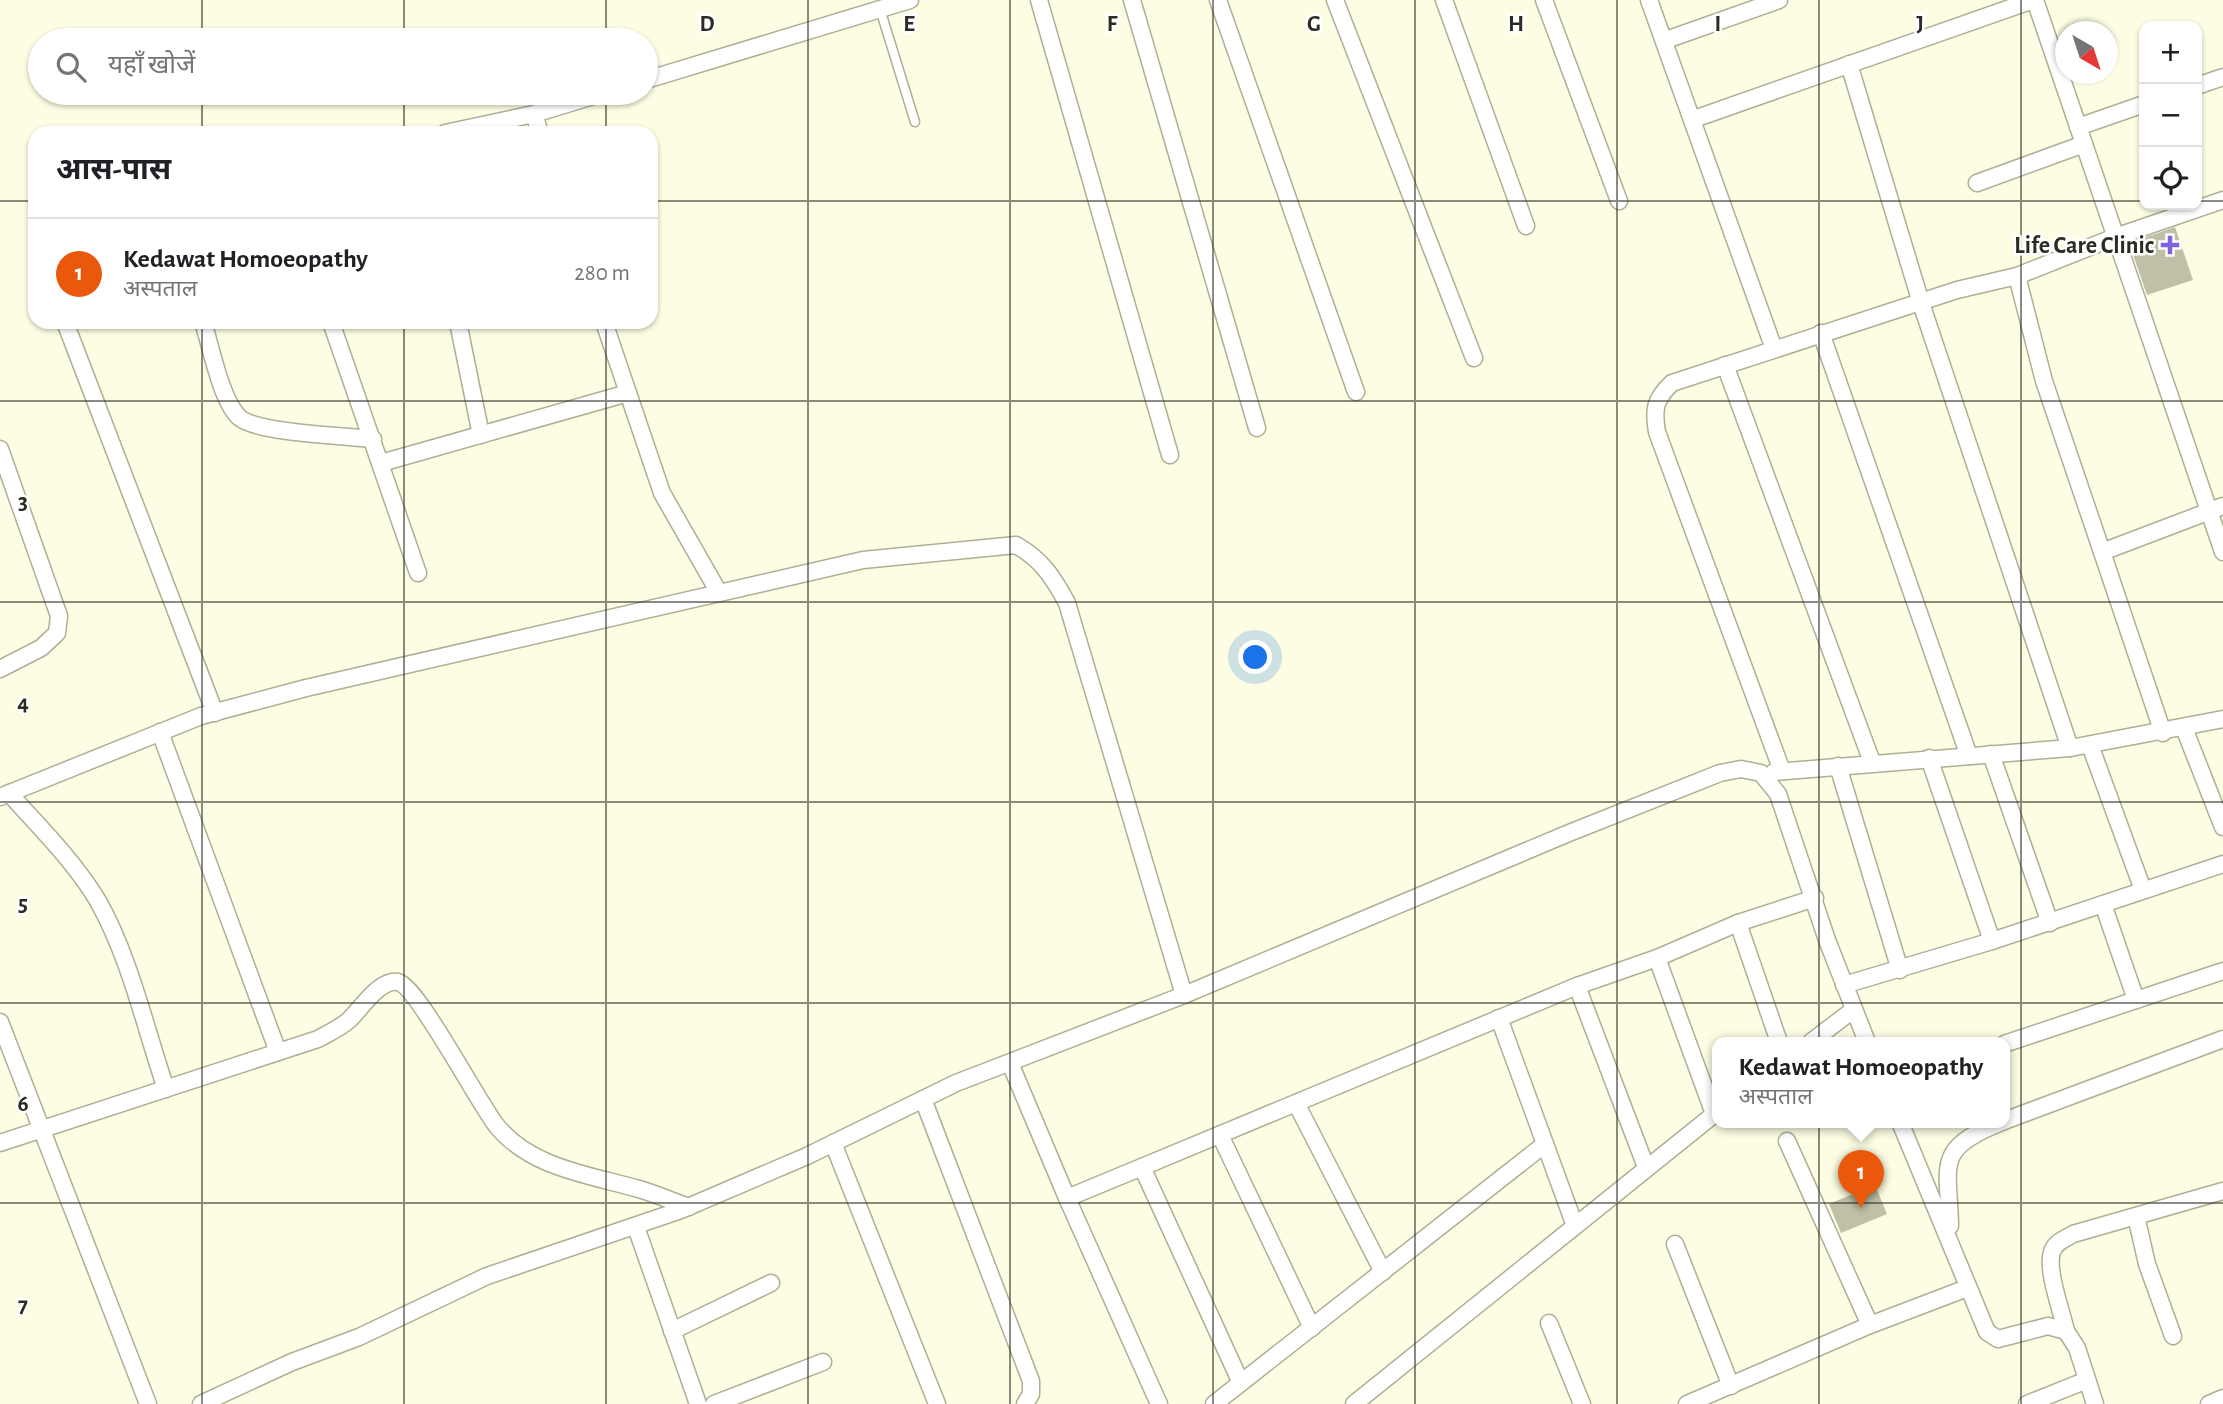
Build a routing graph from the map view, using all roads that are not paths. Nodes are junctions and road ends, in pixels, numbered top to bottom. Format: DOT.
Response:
graph roads {
  1 [pos="910,0"];
  2 [pos="1039,0"];
  3 [pos="1132,0"];
  4 [pos="1219,0"];
  5 [pos="1335,0"];
  6 [pos="1444,0"];
  7 [pos="1544,0"];
  8 [pos="1649,0"];
  9 [pos="1780,0"];
  10 [pos="2034,0"];
  11 [pos="862,7"];
  12 [pos="880,9"];
  13 [pos="1666,40"];
  14 [pos="1849,64"];
  15 [pos="658,76"];
  16 [pos="2223,77"];
  17 [pos="2202,84"];
  18 [pos="564,105"];
  19 [pos="2139,106"];
  20 [pos="534,114"];
  21 [pos="1694,119"];
  22 [pos="915,122"];
  23 [pos="478,126"];
  24 [pos="538,126"];
  25 [pos="2078,127"];
  26 [pos="2084,144"];
  27 [pos="1977,183"];
  28 [pos="2223,200"];
  29 [pos="1619,201"];
  30 [pos="1526,226"];
  31 [pos="2115,237"];
  32 [pos="2017,276"];
  33 [pos="1921,303"];
  34 [pos="68,329"];
  35 [pos="205,329"];
  36 [pos="334,329"];
  37 [pos="459,329"];
  38 [pos="606,329"];
  39 [pos="1821,333"];
  40 [pos="1774,349"];
  41 [pos="1474,358"];
  42 [pos="1725,365"];
  43 [pos="1356,392"];
  44 [pos="628,393"];
  45 [pos="1257,428"];
  46 [pos="481,435"];
  47 [pos="373,439"];
  48 [pos="0,449"];
  49 [pos="1170,455"];
  50 [pos="381,463"];
  51 [pos="2216,508"];
  52 [pos="2102,552"];
  53 [pos="2223,552"];
  54 [pos="418,573"];
  55 [pos="718,591"];
  56 [pos="0,669"];
  57 [pos="215,713"];
  58 [pos="2223,719"];
  59 [pos="2184,728"];
  60 [pos="160,732"];
  61 [pos="2163,733"];
  62 [pos="2090,745"];
  63 [pos="2070,748"];
  64 [pos="1991,754"];
  65 [pos="1969,756"];
  66 [pos="1929,758"];
  67 [pos="1872,762"];
  68 [pos="1838,766"];
  69 [pos="1782,772"];
  70 [pos="1761,773"];
  71 [pos="4,795"];
  72 [pos="2223,827"];
  73 [pos="2223,864"];
  74 [pos="2143,890"];
  75 [pos="1815,898"];
  76 [pos="2103,904"];
  77 [pos="1738,923"];
  78 [pos="2050,923"];
  79 [pos="1992,941"];
  80 [pos="1657,958"];
  81 [pos="1900,970"];
  82 [pos="2223,971"];
  83 [pos="1844,985"];
  84 [pos="1577,986"];
  85 [pos="1184,996"];
  86 [pos="2136,1000"];
  87 [pos="1853,1010"];
  88 [pos="1499,1018"];
  89 [pos="0,1022"];
  90 [pos="1777,1037"];
  91 [pos="1818,1037"];
  92 [pos="1865,1037"];
  93 [pos="2223,1039"];
  94 [pos="2010,1042"];
  95 [pos="278,1052"];
  96 [pos="1010,1063"];
  97 [pos="166,1089"];
  98 [pos="923,1099"];
  99 [pos="1712,1102"];
  100 [pos="1296,1103"];
  101 [pos="1712,1116"];
  102 [pos="2010,1119"];
  103 [pos="1903,1128"];
  104 [pos="1991,1128"];
  105 [pos="40,1130"];
  106 [pos="1220,1135"];
  107 [pos="1787,1141"];
  108 [pos="0,1143"];
  109 [pos="833,1143"];
  110 [pos="1545,1144"];
  111 [pos="1142,1167"];
  112 [pos="1646,1167"];
  113 [pos="2223,1191"];
  114 [pos="1067,1199"];
  115 [pos="689,1207"];
  116 [pos="2136,1216"];
  117 [pos="1575,1226"];
  118 [pos="636,1227"];
  119 [pos="1950,1238"];
  120 [pos="1675,1244"];
  121 [pos="1383,1272"];
  122 [pos="771,1283"];
  123 [pos="1967,1288"];
  124 [pos="1549,1323"];
  125 [pos="1870,1325"];
  126 [pos="1312,1328"];
  127 [pos="672,1331"];
  128 [pos="2066,1331"];
  129 [pos="2173,1336"];
  130 [pos="823,1362"];
  131 [pos="2087,1380"];
  132 [pos="1241,1382"];
  133 [pos="1731,1386"];
  134 [pos="2223,1398"];
  135 [pos="934,1403"];
  136 [pos="148,1404"];
  137 [pos="201,1404"];
  138 [pos="698,1404"];
  139 [pos="714,1404"];
  140 [pos="1025,1404"];
  141 [pos="1158,1404"];
  142 [pos="1214,1404"];
  143 [pos="1354,1404"];
  144 [pos="1582,1404"];
  145 [pos="1687,1404"];
  146 [pos="2027,1404"];
  147 [pos="2095,1404"];
  148 [pos="2209,1404"];
  1 -- 12 [label="street"];
  2 -- 49 [label="street"];
  3 -- 45 [label="street"];
  4 -- 43 [label="street"];
  5 -- 41 [label="street"];
  6 -- 30 [label="street"];
  7 -- 29 [label="street"];
  8 -- 13 [label="street"];
  9 -- 13 [label="street"];
  10 -- 14 [label="street"];
  10 -- 25 [label="street"];
  11 -- 12 [label="street"];
  11 -- 15 [label="street"];
  12 -- 22 [label="lane"];
  13 -- 21 [label="street"];
  14 -- 21 [label="street"];
  14 -- 33 [label="street"];
  16 -- 17 [label="street"];
  18 -- 20 [label="street"];
  19 -- 25 [label="street"];
  20 -- 23 [label="street"];
  20 -- 24 [label="street"];
  21 -- 40 [label="street"];
  25 -- 26 [label="street"];
  26 -- 27 [label="street"];
  26 -- 31 [label="street"];
  28 -- 31 [label="street"];
  31 -- 32 [label="street"];
  31 -- 51 [label="street"];
  32 -- 33 [label="street"];
  32 -- 52 [label="street"];
  33 -- 39 [label="street"];
  33 -- 63 [label="street"];
  34 -- 57 [label="street"];
  35 -- 47 [label="street"];
  36 -- 47 [label="street"];
  37 -- 46 [label="street"];
  38 -- 44 [label="street"];
  39 -- 40 [label="street"];
  39 -- 65 [label="street"];
  40 -- 42 [label="street"];
  42 -- 67 [label="street"];
  42 -- 69 [label="street"];
  44 -- 46 [label="street"];
  44 -- 55 [label="street"];
  46 -- 50 [label="street"];
  47 -- 50 [label="street"];
  48 -- 56 [label="street"];
  50 -- 54 [label="street"];
  51 -- 52 [label="street"];
  51 -- 53 [label="street"];
  52 -- 61 [label="street"];
  55 -- 57 [label="street"];
  55 -- 85 [label="street"];
  57 -- 60 [label="street"];
  58 -- 59 [label="street"];
  59 -- 61 [label="street"];
  59 -- 72 [label="street"];
  60 -- 71 [label="street"];
  60 -- 95 [label="street"];
  61 -- 62 [label="street"];
  62 -- 63 [label="street"];
  62 -- 74 [label="street"];
  63 -- 64 [label="street"];
  64 -- 65 [label="street"];
  64 -- 78 [label="street"];
  65 -- 66 [label="street"];
  66 -- 67 [label="street"];
  66 -- 79 [label="street"];
  67 -- 68 [label="street"];
  68 -- 69 [label="street"];
  68 -- 81 [label="street"];
  69 -- 70 [label="street"];
  70 -- 75 [label="street"];
  70 -- 85 [label="street"];
  71 -- 97 [label="street"];
  73 -- 74 [label="street"];
  74 -- 76 [label="street"];
  75 -- 77 [label="street"];
  75 -- 83 [label="street"];
  76 -- 78 [label="street"];
  76 -- 86 [label="street"];
  77 -- 80 [label="street"];
  77 -- 90 [label="street"];
  78 -- 79 [label="street"];
  79 -- 81 [label="street"];
  80 -- 84 [label="street"];
  80 -- 99 [label="street"];
  81 -- 83 [label="street"];
  82 -- 86 [label="street"];
  83 -- 87 [label="street"];
  84 -- 88 [label="street"];
  84 -- 112 [label="street"];
  85 -- 96 [label="street"];
  86 -- 94 [label="street"];
  87 -- 91 [label="street"];
  87 -- 92 [label="street"];
  88 -- 100 [label="street"];
  88 -- 110 [label="street"];
  89 -- 105 [label="street"];
  93 -- 102 [label="street"];
  95 -- 97 [label="street"];
  95 -- 115 [label="street"];
  96 -- 98 [label="street"];
  96 -- 114 [label="street"];
  97 -- 105 [label="street"];
  98 -- 109 [label="street"];
  98 -- 140 [label="street"];
  100 -- 106 [label="street"];
  100 -- 121 [label="street"];
  101 -- 112 [label="street"];
  103 -- 119 [label="street"];
  104 -- 119 [label="street"];
  105 -- 108 [label="street"];
  105 -- 136 [label="street"];
  106 -- 111 [label="street"];
  106 -- 126 [label="street"];
  107 -- 125 [label="street"];
  109 -- 115 [label="street"];
  109 -- 135 [label="street"];
  110 -- 117 [label="street"];
  110 -- 121 [label="street"];
  111 -- 114 [label="street"];
  111 -- 132 [label="street"];
  112 -- 117 [label="street"];
  113 -- 116 [label="street"];
  114 -- 141 [label="street"];
  115 -- 118 [label="street"];
  116 -- 128 [label="street"];
  116 -- 129 [label="street"];
  117 -- 143 [label="street"];
  118 -- 127 [label="street"];
  118 -- 137 [label="street"];
  119 -- 123 [label="street"];
  120 -- 133 [label="street"];
  121 -- 126 [label="street"];
  122 -- 127 [label="street"];
  123 -- 125 [label="street"];
  123 -- 128 [label="street"];
  124 -- 144 [label="street"];
  125 -- 133 [label="street"];
  126 -- 132 [label="street"];
  127 -- 138 [label="street"];
  128 -- 131 [label="street"];
  130 -- 139 [label="street"];
  131 -- 146 [label="street"];
  131 -- 147 [label="street"];
  132 -- 142 [label="street"];
  133 -- 145 [label="street"];
  134 -- 148 [label="street"];
}
